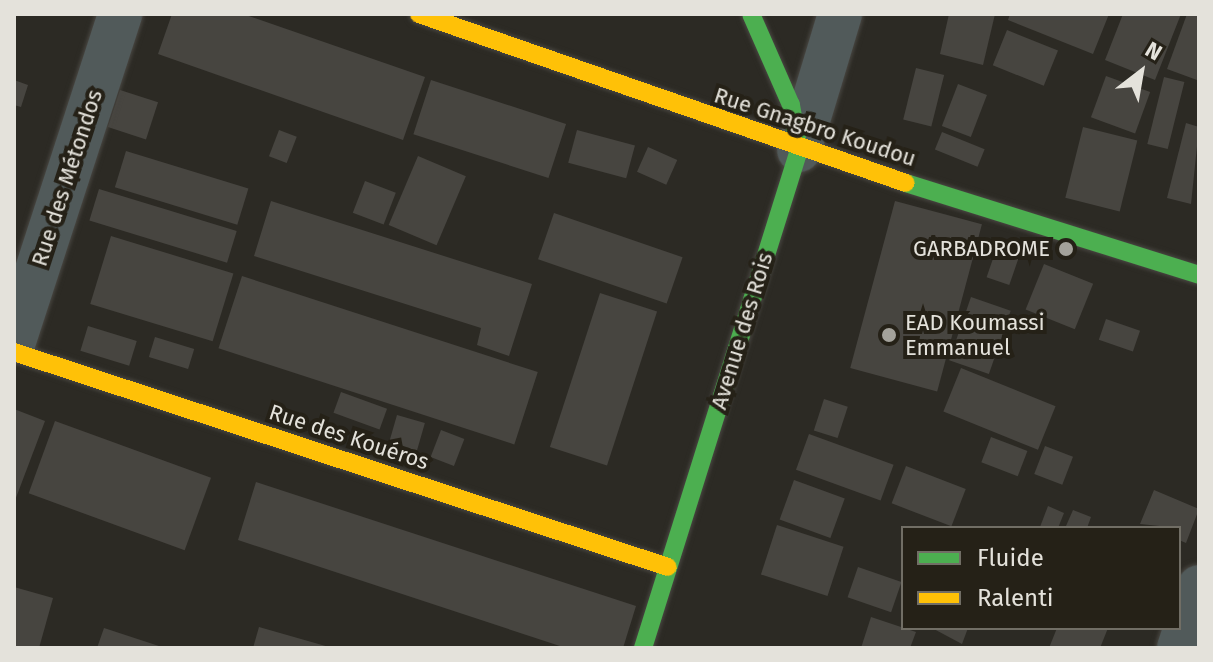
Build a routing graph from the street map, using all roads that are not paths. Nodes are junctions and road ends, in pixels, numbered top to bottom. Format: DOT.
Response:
graph roads {
  1 [pos="120,14"];
  2 [pos="419,14"];
  3 [pos="751,14"];
  4 [pos="840,14"];
  5 [pos="799,150"];
  6 [pos="1199,275"];
  7 [pos="14,341"];
  8 [pos="14,352"];
  9 [pos="668,567"];
  10 [pos="1199,587"];
  11 [pos="643,648"];
  12 [pos="1179,648"];
  1 -- 7 [label="street, Rue des Métondos"];
  2 -- 5 [label="street, Rue Gnagbro Koudou"];
  3 -- 5 [label="street"];
  4 -- 5 [label="street, Avenue des Rois"];
  5 -- 6 [label="street, Rue Gnagbro Koudou"];
  5 -- 9 [label="street, Avenue des Rois"];
  8 -- 9 [label="street, Rue des Kouéros"];
  9 -- 11 [label="street, Avenue des Rois"];
  10 -- 12 [label="street"];
}
